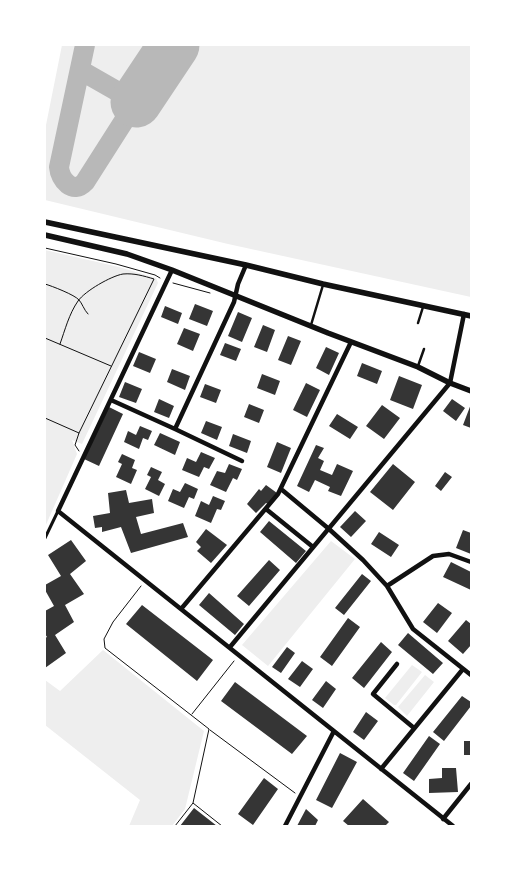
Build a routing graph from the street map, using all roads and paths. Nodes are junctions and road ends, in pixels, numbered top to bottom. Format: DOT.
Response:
graph roads {
  1 [pos="45,222"];
  2 [pos="45,235"];
  3 [pos="45,248"];
  4 [pos="246,265"];
  5 [pos="172,270"];
  6 [pos="166,282"];
  7 [pos="45,284"];
  8 [pos="324,284"];
  9 [pos="214,294"];
  10 [pos="236,295"];
  11 [pos="79,299"];
  12 [pos="423,306"];
  13 [pos="88,314"];
  14 [pos="464,314"];
  15 [pos="471,316"];
  16 [pos="418,323"];
  17 [pos="311,326"];
  18 [pos="45,338"];
  19 [pos="351,342"];
  20 [pos="60,344"];
  21 [pos="424,348"];
  22 [pos="112,366"];
  23 [pos="418,367"];
  24 [pos="450,383"];
  25 [pos="471,391"];
  26 [pos="111,400"];
  27 [pos="45,418"];
  28 [pos="175,429"];
  29 [pos="79,433"];
  30 [pos="85,455"];
  31 [pos="242,462"];
  32 [pos="281,489"];
  33 [pos="266,509"];
  34 [pos="58,511"];
  35 [pos="329,529"];
  36 [pos="45,538"];
  37 [pos="312,547"];
  38 [pos="471,562"];
  39 [pos="146,581"];
  40 [pos="386,586"];
  41 [pos="181,609"];
  42 [pos="230,647"];
  43 [pos="239,655"];
  44 [pos="397,664"];
  45 [pos="463,669"];
  46 [pos="471,675"];
  47 [pos="191,715"];
  48 [pos="414,728"];
  49 [pos="210,729"];
  50 [pos="334,731"];
  51 [pos="381,769"];
  52 [pos="471,784"];
  53 [pos="300,797"];
  54 [pos="193,803"];
  55 [pos="443,818"];
  56 [pos="175,826"];
  57 [pos="222,826"];
  58 [pos="285,826"];
  59 [pos="453,826"];
  1 -- 4 [label="street"];
  2 -- 5 [label="street"];
  3 -- 6 [label="path"];
  4 -- 8 [label="street"];
  4 -- 10 [label="street"];
  5 -- 6 [label="street"];
  5 -- 10 [label="street"];
  6 -- 9 [label="path"];
  6 -- 26 [label="street"];
  7 -- 11 [label="path"];
  8 -- 12 [label="street"];
  8 -- 17 [label="lane"];
  10 -- 17 [label="street"];
  10 -- 28 [label="street"];
  11 -- 13 [label="path"];
  11 -- 20 [label="path"];
  11 -- 22 [label="path"];
  12 -- 14 [label="street"];
  12 -- 16 [label="lane"];
  14 -- 15 [label="street"];
  14 -- 24 [label="street"];
  17 -- 19 [label="street"];
  18 -- 20 [label="path"];
  19 -- 23 [label="street"];
  19 -- 32 [label="street"];
  20 -- 22 [label="path"];
  21 -- 23 [label="lane"];
  22 -- 29 [label="path"];
  23 -- 24 [label="street"];
  24 -- 25 [label="street"];
  24 -- 35 [label="street"];
  26 -- 28 [label="street"];
  26 -- 30 [label="street"];
  27 -- 29 [label="path"];
  28 -- 31 [label="street"];
  29 -- 30 [label="path"];
  30 -- 34 [label="street"];
  32 -- 33 [label="street"];
  32 -- 35 [label="street"];
  33 -- 37 [label="street"];
  33 -- 41 [label="street"];
  34 -- 36 [label="street"];
  34 -- 39 [label="street"];
  35 -- 37 [label="street"];
  35 -- 40 [label="street"];
  37 -- 42 [label="street"];
  38 -- 40 [label="street"];
  39 -- 41 [label="street"];
  39 -- 47 [label="path"];
  40 -- 45 [label="street"];
  41 -- 42 [label="street"];
  42 -- 43 [label="street"];
  43 -- 47 [label="path"];
  43 -- 50 [label="street"];
  44 -- 48 [label="street"];
  45 -- 46 [label="street"];
  45 -- 48 [label="street"];
  47 -- 49 [label="path"];
  48 -- 51 [label="street"];
  49 -- 53 [label="path"];
  49 -- 54 [label="path"];
  50 -- 51 [label="street"];
  50 -- 53 [label="street"];
  51 -- 55 [label="street"];
  52 -- 55 [label="street"];
  53 -- 58 [label="street"];
  54 -- 56 [label="path"];
  54 -- 57 [label="path"];
  55 -- 59 [label="street"];
}
